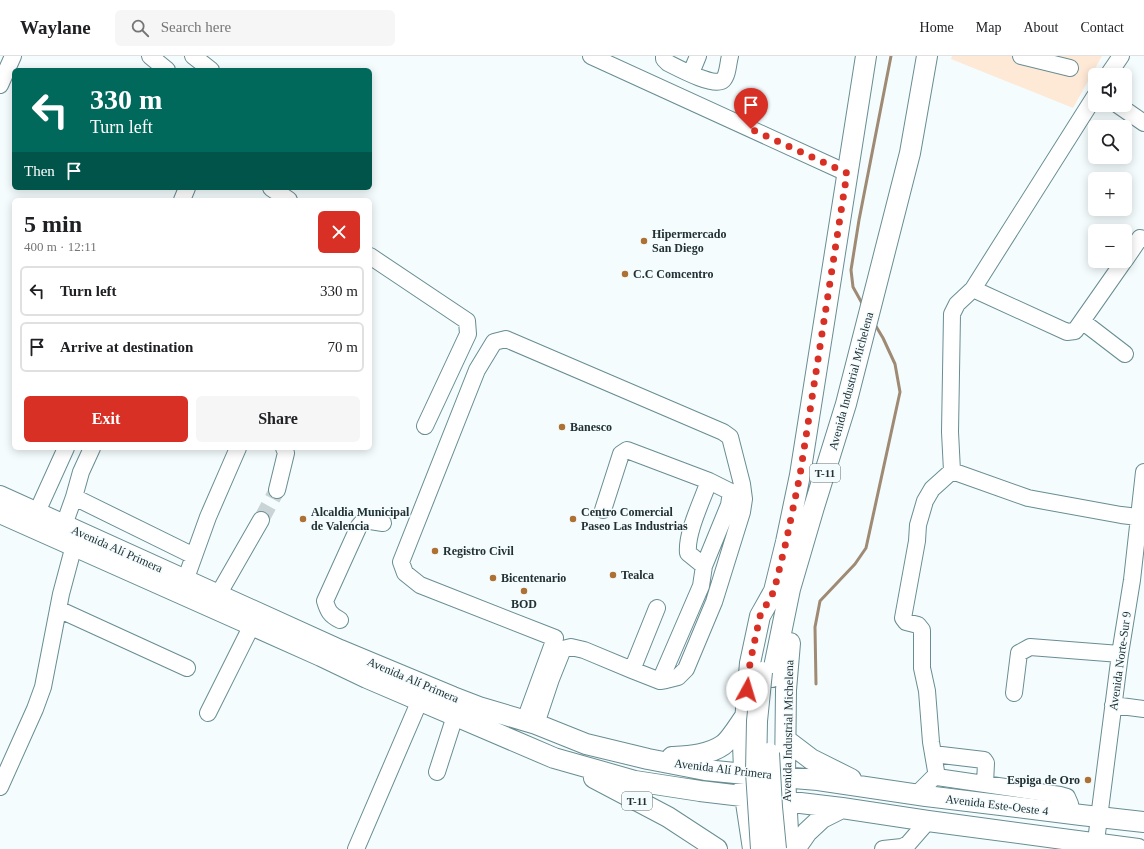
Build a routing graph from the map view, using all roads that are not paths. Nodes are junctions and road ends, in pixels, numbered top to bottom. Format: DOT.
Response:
graph roads {
  1 [pos="13,56"];
  2 [pos="150,56"];
  3 [pos="193,56"];
  4 [pos="591,56"];
  5 [pos="664,56"];
  6 [pos="698,56"];
  7 [pos="730,56"];
  8 [pos="866,56"];
  9 [pos="927,56"];
  10 [pos="1021,56"];
  11 [pos="1121,56"];
  12 [pos="165,68"];
  13 [pos="208,68"];
  14 [pos="1070,68"];
  15 [pos="1113,68"];
  16 [pos="690,73"];
  17 [pos="0,85"];
  18 [pos="1088,107"];
  19 [pos="1128,112"];
  20 [pos="1144,123"];
  21 [pos="847,173"];
  22 [pos="274,190"];
  23 [pos="286,198"];
  24 [pos="1144,239"];
  25 [pos="1132,250"];
  26 [pos="372,257"];
  27 [pos="1119,268"];
  28 [pos="973,290"];
  29 [pos="1082,321"];
  30 [pos="1125,354"];
  31 [pos="425,426"];
  32 [pos="65,450"];
  33 [pos="91,450"];
  34 [pos="237,450"];
  35 [pos="285,450"];
  36 [pos="952,471"];
  37 [pos="1144,472"];
  38 [pos="709,482"];
  39 [pos="277,490"];
  40 [pos="0,496"];
  41 [pos="74,497"];
  42 [pos="603,510"];
  43 [pos="0,513"];
  44 [pos="1138,517"];
  45 [pos="33,519"];
  46 [pos="261,520"];
  47 [pos="383,523"];
  48 [pos="71,534"];
  49 [pos="194,556"];
  50 [pos="704,566"];
  51 [pos="1138,580"];
  52 [pos="183,586"];
  53 [pos="218,595"];
  54 [pos="781,595"];
  55 [pos="657,608"];
  56 [pos="58,609"];
  57 [pos="340,620"];
  58 [pos="252,625"];
  59 [pos="555,638"];
  60 [pos="1120,654"];
  61 [pos="594,655"];
  62 [pos="187,668"];
  63 [pos="632,670"];
  64 [pos="767,674"];
  65 [pos="660,681"];
  66 [pos="1014,694"];
  67 [pos="420,700"];
  68 [pos="1113,705"];
  69 [pos="1144,709"];
  70 [pos="208,713"];
  71 [pos="460,718"];
  72 [pos="744,718"];
  73 [pos="531,722"];
  74 [pos="786,740"];
  75 [pos="933,754"];
  76 [pos="554,758"];
  77 [pos="648,759"];
  78 [pos="437,772"];
  79 [pos="745,774"];
  80 [pos="785,777"];
  81 [pos="937,777"];
  82 [pos="985,784"];
  83 [pos="859,786"];
  84 [pos="0,787"];
  85 [pos="916,795"];
  86 [pos="746,796"];
  87 [pos="786,801"];
  88 [pos="842,808"];
  89 [pos="1072,814"];
  90 [pos="1098,817"];
  91 [pos="928,821"];
  92 [pos="1144,822"];
  93 [pos="1096,846"];
  94 [pos="356,849"];
  95 [pos="717,849"];
  96 [pos="752,849"];
  97 [pos="761,849"];
  98 [pos="776,849"];
  99 [pos="789,849"];
  100 [pos="795,849"];
  101 [pos="883,849"];
  102 [pos="1138,849"];
  1 -- 17 [label="street"];
  2 -- 12 [label="street"];
  3 -- 13 [label="street"];
  4 -- 21 [label="street"];
  5 -- 16 [label="street"];
  6 -- 16 [label="street"];
  7 -- 16 [label="street"];
  8 -- 21 [label="main road, Avenida Industrial Michelena / T-11"];
  9 -- 54 [label="main road, Avenida Industrial Michelena / T-11"];
  10 -- 14 [label="street"];
  11 -- 15 [label="street"];
  18 -- 28 [label="street"];
  19 -- 20 [label="street"];
  21 -- 54 [label="main road, Avenida Industrial Michelena / T-11"];
  22 -- 23 [label="street"];
  24 -- 25 [label="street"];
  26 -- 31 [label="street"];
  27 -- 29 [label="street"];
  28 -- 29 [label="street"];
  28 -- 36 [label="street"];
  29 -- 30 [label="street"];
  32 -- 45 [label="street"];
  33 -- 41 [label="street"];
  34 -- 49 [label="street"];
  35 -- 39 [label="street"];
  36 -- 44 [label="street"];
  36 -- 75 [label="street"];
  37 -- 44 [label="street, Avenida Norte-Sur 9"];
  38 -- 42 [label="street"];
  38 -- 50 [label="street"];
  38 -- 50 [label="street"];
  40 -- 45 [label="main road, Avenida Alí Primera"];
  41 -- 48 [label="street"];
  41 -- 49 [label="street"];
  43 -- 45 [label="main road, Avenida Alí Primera"];
  44 -- 51 [label="street, Avenida Norte-Sur 9"];
  45 -- 48 [label="main road, Avenida Alí Primera"];
  46 -- 53 [label="street"];
  47 -- 57 [label="street"];
  48 -- 52 [label="main road, Avenida Alí Primera"];
  48 -- 56 [label="street"];
  49 -- 52 [label="street"];
  50 -- 65 [label="street"];
  51 -- 60 [label="street, Avenida Norte-Sur 9"];
  52 -- 53 [label="main road, Avenida Alí Primera"];
  52 -- 58 [label="main road, Avenida Alí Primera"];
  53 -- 73 [label="main road, Avenida Alí Primera"];
  54 -- 64 [label="main road, T-11"];
  54 -- 72 [label="main road, Avenida Industrial Michelena / T-11"];
  54 -- 74 [label="main road, Avenida Industrial Michelena / T-11"];
  55 -- 63 [label="street"];
  56 -- 62 [label="street"];
  56 -- 84 [label="street"];
  58 -- 67 [label="main road, Avenida Alí Primera"];
  58 -- 70 [label="street"];
  59 -- 61 [label="street"];
  59 -- 65 [label="street"];
  59 -- 73 [label="street"];
  60 -- 66 [label="street"];
  60 -- 68 [label="street, Avenida Norte-Sur 9"];
  61 -- 63 [label="street"];
  61 -- 73 [label="street"];
  63 -- 65 [label="street"];
  64 -- 97 [label="main road, T-11, bridge"];
  64 -- 98 [label="main road, T-11, bridge"];
  67 -- 71 [label="main road, Avenida Alí Primera"];
  67 -- 94 [label="street"];
  68 -- 69 [label="street"];
  68 -- 90 [label="street, Avenida Norte-Sur 9"];
  71 -- 73 [label="main road"];
  71 -- 76 [label="main road, Avenida Alí Primera"];
  71 -- 78 [label="street"];
  72 -- 77 [label="main road"];
  72 -- 79 [label="main road, Avenida Industrial Michelena / T-11"];
  73 -- 77 [label="main road, Avenida Alí Primera"];
  74 -- 80 [label="main road, Avenida Industrial Michelena / T-11"];
  74 -- 83 [label="main road"];
  75 -- 81 [label="street"];
  75 -- 82 [label="street"];
  76 -- 86 [label="main road, Avenida Alí Primera"];
  76 -- 95 [label="main road, T-11"];
  77 -- 79 [label="main road, Avenida Alí Primera"];
  79 -- 80 [label="main road, Avenida Alí Primera"];
  79 -- 86 [label="main road, Avenida Industrial Michelena / T-11"];
  80 -- 83 [label="main road, Avenida Alí Primera"];
  80 -- 87 [label="main road, Avenida Industrial Michelena / T-11"];
  81 -- 82 [label="street"];
  81 -- 85 [label="street"];
  82 -- 89 [label="street"];
  83 -- 85 [label="main road, Avenida Este-Oeste 4"];
  85 -- 89 [label="main road, Avenida Este-Oeste 4"];
  86 -- 87 [label="main road, Avenida Alí Primera"];
  86 -- 96 [label="main road, Avenida Industrial Michelena / T-11"];
  87 -- 88 [label="main road, Avenida Alí Primera"];
  87 -- 99 [label="main road, Avenida Industrial Michelena / T-11"];
  88 -- 91 [label="main road, Avenida Alí Primera"];
  88 -- 100 [label="main road"];
  89 -- 90 [label="main road, Avenida Este-Oeste 4"];
  90 -- 92 [label="main road, Avenida Este-Oeste 4"];
  90 -- 93 [label="street, Avenida Norte-Sur 9"];
  91 -- 93 [label="main road, Avenida Alí Primera"];
  91 -- 101 [label="street"];
  93 -- 102 [label="main road, Avenida Alí Primera"];
}
